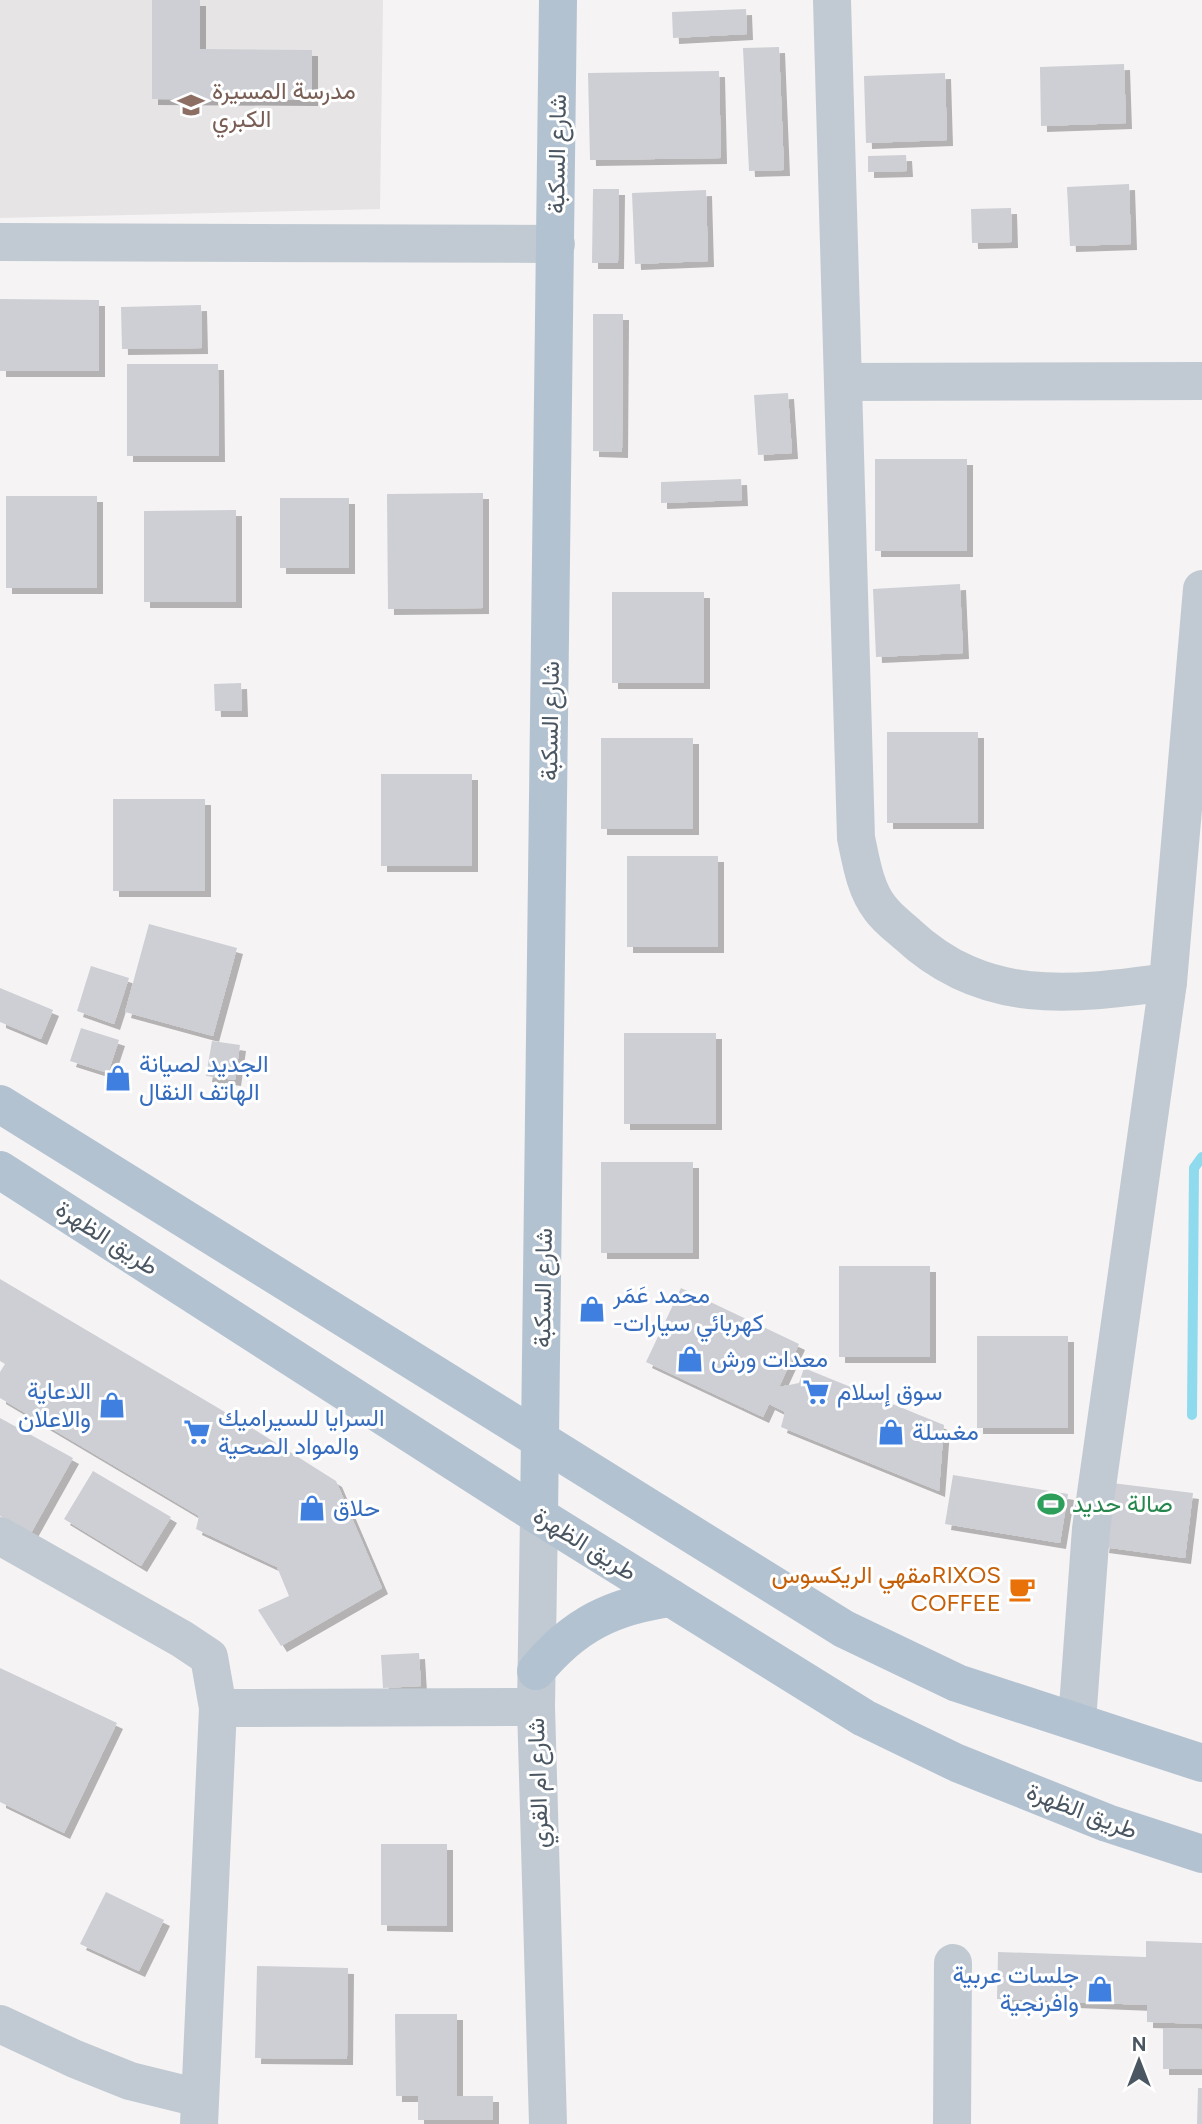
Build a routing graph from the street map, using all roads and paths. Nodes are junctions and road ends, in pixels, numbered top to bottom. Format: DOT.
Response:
graph roads {
  1 [pos="558,0"];
  2 [pos="832,0"];
  3 [pos="0,242"];
  4 [pos="556,244"];
  5 [pos="1202,381"];
  6 [pos="843,382"];
  7 [pos="1202,589"];
  8 [pos="1168,982"];
  9 [pos="0,1104"];
  10 [pos="0,1170"];
  11 [pos="541,1441"];
  12 [pos="539,1516"];
  13 [pos="0,1536"];
  14 [pos="671,1598"];
  15 [pos="536,1689"];
  16 [pos="218,1708"];
  17 [pos="1077,1721"];
  18 [pos="1202,1763"];
  19 [pos="1202,1854"];
  20 [pos="953,1963"];
  21 [pos="0,2024"];
  22 [pos="199,2111"];
  23 [pos="548,2124"];
  24 [pos="952,2124"];
  1 -- 4 [label="main road, شارع السكبة"];
  2 -- 6 [label="street"];
  3 -- 4 [label="street"];
  4 -- 11 [label="main road, شارع السكبة"];
  5 -- 6 [label="street"];
  6 -- 8 [label="street"];
  7 -- 8 [label="street"];
  8 -- 17 [label="street"];
  9 -- 11 [label="main road"];
  10 -- 12 [label="main road, طريق الظهرة"];
  11 -- 12 [label="main road, شارع ام القري"];
  11 -- 17 [label="main road"];
  12 -- 14 [label="main road, طريق الظهرة"];
  12 -- 15 [label="street, شارع ام القري"];
  13 -- 16 [label="street"];
  14 -- 15 [label="main road"];
  14 -- 19 [label="main road, طريق الظهرة"];
  15 -- 16 [label="street"];
  15 -- 23 [label="street, شارع ام القري"];
  16 -- 22 [label="street"];
  17 -- 18 [label="main road"];
  20 -- 24 [label="street"];
  21 -- 22 [label="street"];
}
